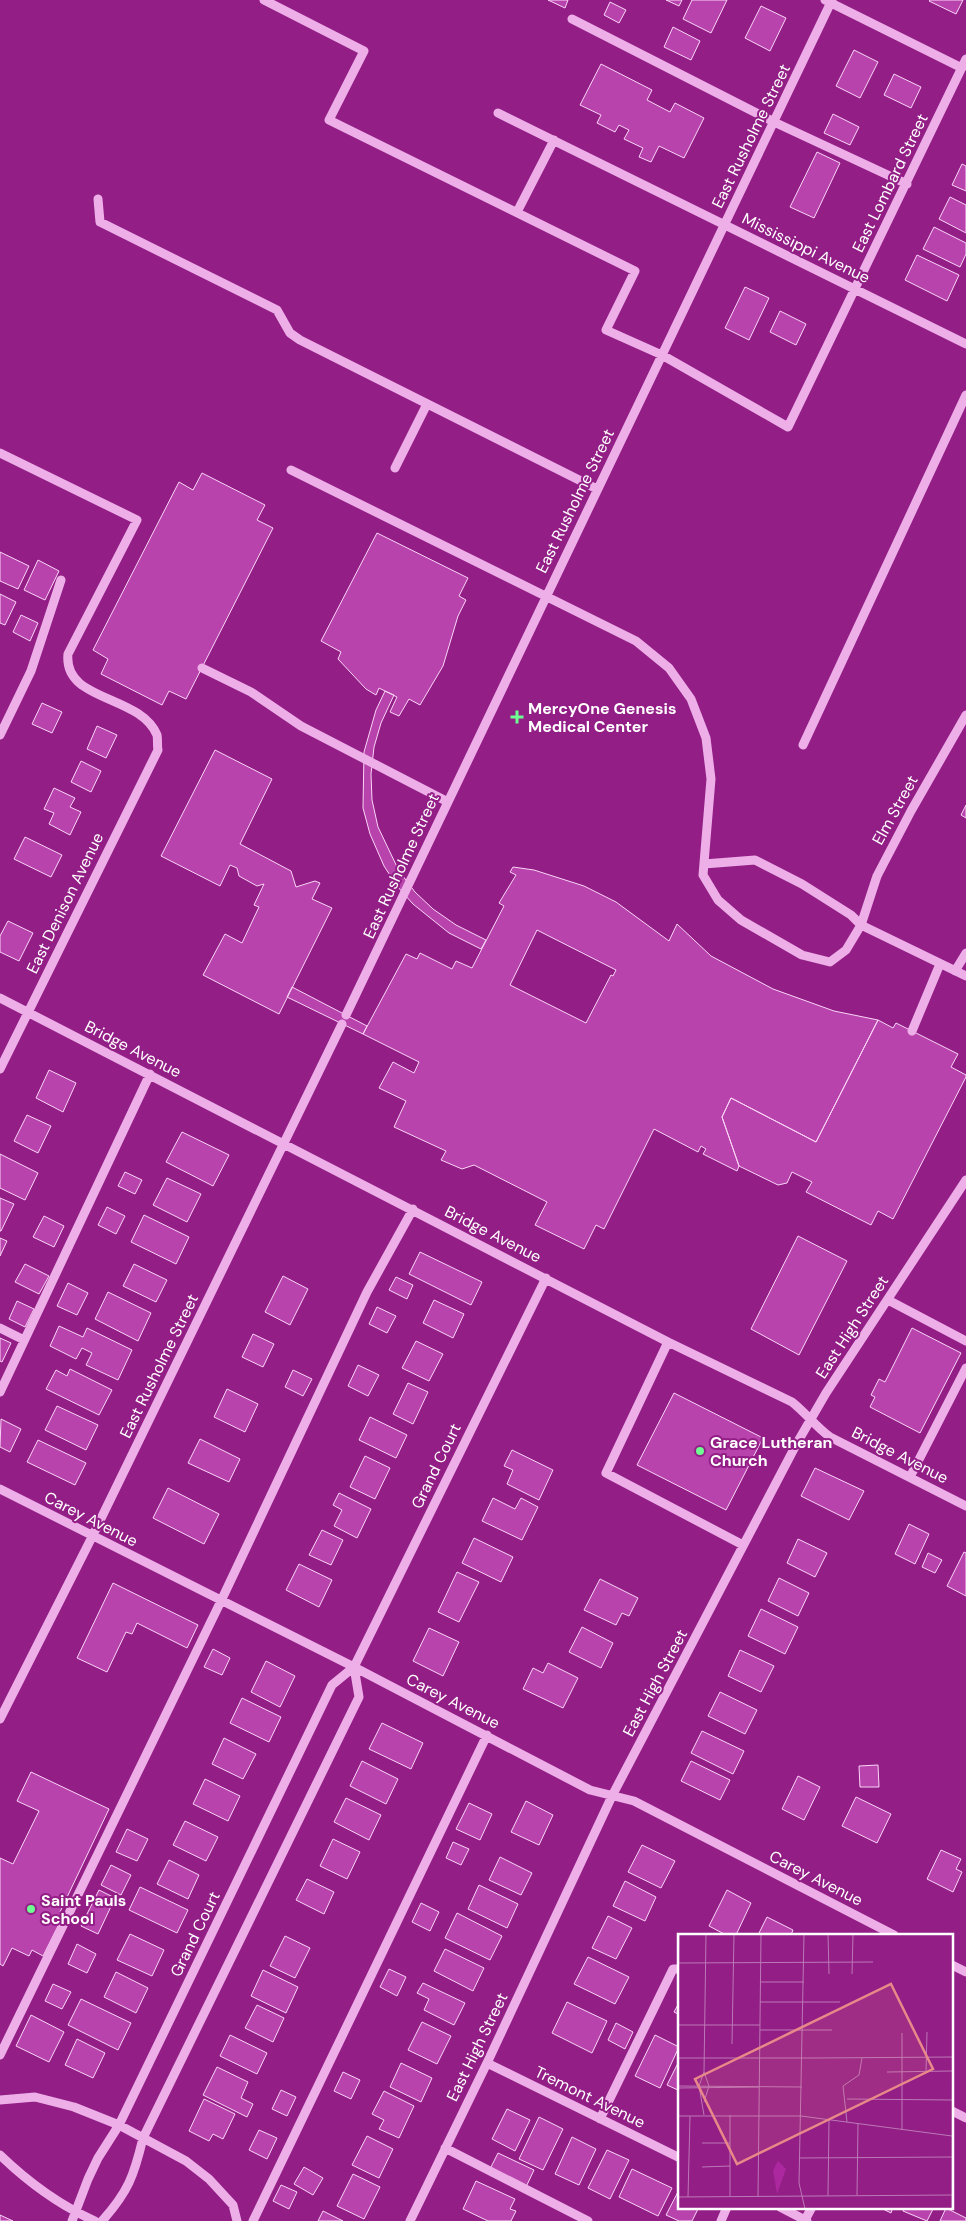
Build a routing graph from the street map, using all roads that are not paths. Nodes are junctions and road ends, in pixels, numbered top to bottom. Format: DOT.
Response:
graph roads {
  1 [pos="264,0"];
  2 [pos="829,1"];
  3 [pos="572,19"];
  4 [pos="966,59"];
  5 [pos="962,68"];
  6 [pos="498,113"];
  7 [pos="774,122"];
  8 [pos="554,140"];
  9 [pos="906,184"];
  10 [pos="98,199"];
  11 [pos="516,212"];
  12 [pos="724,225"];
  13 [pos="855,289"];
  14 [pos="966,344"];
  15 [pos="662,355"];
  16 [pos="966,394"];
  17 [pos="427,404"];
  18 [pos="0,454"];
  19 [pos="395,468"];
  20 [pos="291,470"];
  21 [pos="598,489"];
  22 [pos="62,580"];
  23 [pos="547,596"];
  24 [pos="202,668"];
  25 [pos="966,715"];
  26 [pos="0,735"];
  27 [pos="803,745"];
  28 [pos="448,802"];
  29 [pos="704,864"];
  30 [pos="861,925"];
  31 [pos="966,953"];
  32 [pos="940,964"];
  33 [pos="955,971"];
  34 [pos="966,976"];
  35 [pos="0,998"];
  36 [pos="27,1012"];
  37 [pos="346,1015"];
  38 [pos="342,1024"];
  39 [pos="912,1031"];
  40 [pos="0,1069"];
  41 [pos="150,1074"];
  42 [pos="284,1142"];
  43 [pos="966,1180"];
  44 [pos="413,1209"];
  45 [pos="546,1278"];
  46 [pos="888,1300"];
  47 [pos="0,1328"];
  48 [pos="24,1340"];
  49 [pos="966,1341"];
  50 [pos="668,1342"];
  51 [pos="966,1368"];
  52 [pos="0,1392"];
  53 [pos="810,1419"];
  54 [pos="910,1477"];
  55 [pos="0,1489"];
  56 [pos="966,1506"];
  57 [pos="92,1537"];
  58 [pos="743,1545"];
  59 [pos="221,1601"];
  60 [pos="354,1667"];
  61 [pos="0,1719"];
  62 [pos="486,1735"];
  63 [pos="612,1796"];
  64 [pos="892,1934"];
  65 [pos="954,1966"];
  66 [pos="678,1969"];
  67 [pos="966,1972"];
  68 [pos="0,2055"];
  69 [pos="487,2063"];
  70 [pos="0,2100"];
  71 [pos="954,2112"];
  72 [pos="966,2118"];
  73 [pos="600,2119"];
  74 [pos="119,2125"];
  75 [pos="144,2138"];
  76 [pos="446,2148"];
  77 [pos="0,2154"];
  78 [pos="678,2157"];
  79 [pos="727,2208"];
  80 [pos="782,2208"];
  81 [pos="812,2208"];
  82 [pos="74,2217"];
  83 [pos="806,2220"];
  84 [pos="95,2221"];
  85 [pos="102,2221"];
  86 [pos="237,2221"];
  87 [pos="253,2221"];
  88 [pos="410,2221"];
  89 [pos="588,2221"];
  90 [pos="721,2221"];
  1 -- 11 [label="street"];
  2 -- 5 [label="street"];
  2 -- 7 [label="street, East Rusholme Street"];
  3 -- 7 [label="street"];
  4 -- 5 [label="street, East Lombard Street"];
  5 -- 9 [label="street, East Lombard Street"];
  6 -- 8 [label="street, Mississippi Avenue"];
  7 -- 9 [label="street"];
  7 -- 12 [label="street, East Rusholme Street"];
  8 -- 11 [label="street"];
  8 -- 12 [label="street, Mississippi Avenue"];
  9 -- 13 [label="street, East Lombard Street"];
  10 -- 17 [label="street"];
  11 -- 15 [label="street"];
  12 -- 13 [label="street, Mississippi Avenue"];
  12 -- 15 [label="street, East Rusholme Street"];
  13 -- 14 [label="street, Mississippi Avenue"];
  13 -- 15 [label="street, East Lombard Street"];
  15 -- 21 [label="street, East Rusholme Street"];
  16 -- 27 [label="street"];
  17 -- 19 [label="street"];
  17 -- 21 [label="street"];
  18 -- 36 [label="street, East Denison Avenue"];
  20 -- 23 [label="street"];
  21 -- 23 [label="street, East Rusholme Street"];
  22 -- 26 [label="street"];
  23 -- 28 [label="street, East Rusholme Street"];
  23 -- 29 [label="street"];
  24 -- 28 [label="street"];
  25 -- 30 [label="street, Elm Street"];
  28 -- 37 [label="street, East Rusholme Street"];
  29 -- 30 [label="street"];
  29 -- 30 [label="street, Elm Street"];
  30 -- 32 [label="street"];
  31 -- 33 [label="street"];
  32 -- 33 [label="street"];
  32 -- 39 [label="street"];
  33 -- 34 [label="street"];
  35 -- 36 [label="street, Bridge Avenue"];
  36 -- 40 [label="street, East Denison Avenue"];
  36 -- 41 [label="street, Bridge Avenue"];
  38 -- 42 [label="street, East Rusholme Street"];
  41 -- 42 [label="street, Bridge Avenue"];
  41 -- 48 [label="street"];
  42 -- 44 [label="street, Bridge Avenue"];
  42 -- 57 [label="street, East Rusholme Street"];
  43 -- 46 [label="street, East High Street"];
  44 -- 45 [label="street, Bridge Avenue"];
  44 -- 59 [label="street"];
  45 -- 50 [label="street, Bridge Avenue"];
  45 -- 60 [label="street, Grand Court"];
  46 -- 49 [label="street"];
  46 -- 53 [label="street, East High Street"];
  47 -- 48 [label="street"];
  48 -- 52 [label="street"];
  50 -- 53 [label="street, Bridge Avenue"];
  50 -- 58 [label="street"];
  51 -- 54 [label="street"];
  53 -- 54 [label="street, Bridge Avenue"];
  53 -- 58 [label="street, East High Street"];
  54 -- 56 [label="street, Bridge Avenue"];
  55 -- 57 [label="street, Carey Avenue"];
  57 -- 59 [label="street, Carey Avenue"];
  57 -- 61 [label="street, East Rusholme Street"];
  58 -- 63 [label="street, East High Street"];
  59 -- 60 [label="street, Carey Avenue"];
  59 -- 68 [label="street"];
  60 -- 62 [label="street, Carey Avenue"];
  60 -- 74 [label="street, Grand Court"];
  60 -- 75 [label="street"];
  62 -- 63 [label="street, Carey Avenue"];
  62 -- 87 [label="street"];
  63 -- 64 [label="street, Carey Avenue"];
  63 -- 69 [label="street, East High Street"];
  65 -- 67 [label="street"];
  66 -- 73 [label="street"];
  69 -- 73 [label="street, Tremont Avenue"];
  69 -- 76 [label="street, East High Street"];
  70 -- 74 [label="street"];
  71 -- 72 [label="street"];
  73 -- 78 [label="street, Tremont Avenue"];
  74 -- 75 [label="street"];
  74 -- 82 [label="street, Grand Court"];
  75 -- 85 [label="street"];
  75 -- 86 [label="street"];
  76 -- 88 [label="street, East High Street"];
  76 -- 89 [label="street"];
  77 -- 82 [label="street"];
  79 -- 90 [label="street"];
  80 -- 83 [label="street"];
  81 -- 83 [label="street"];
  82 -- 84 [label="street"];
}
